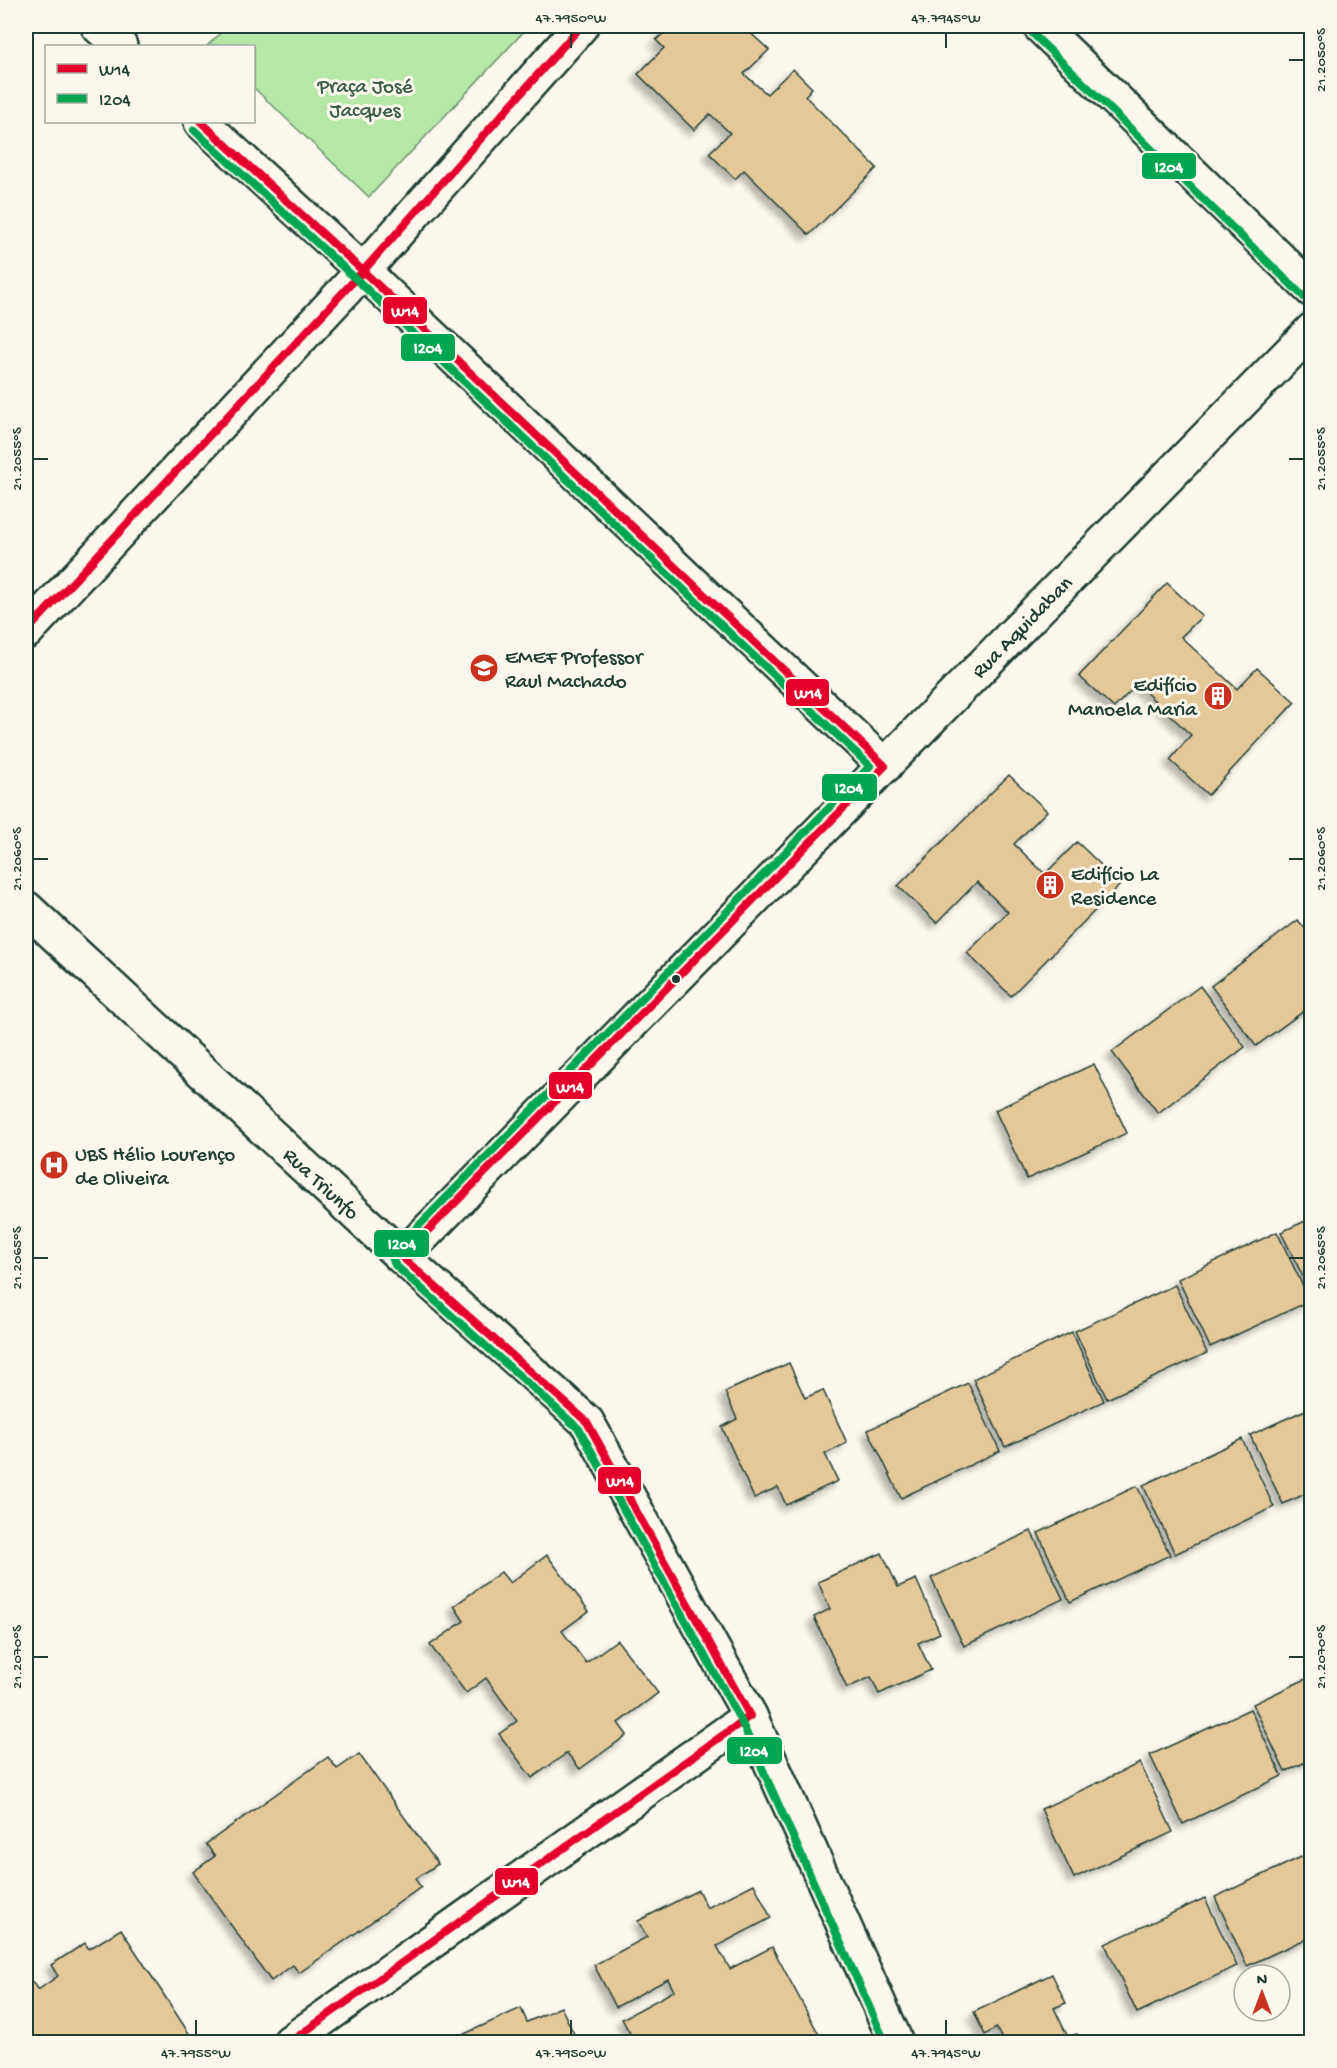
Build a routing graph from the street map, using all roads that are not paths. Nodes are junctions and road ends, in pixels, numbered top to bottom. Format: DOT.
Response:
graph roads {
  1 [pos="98,26"];
  2 [pos="581,26"];
  3 [pos="1040,26"];
  4 [pos="119,45"];
  5 [pos="202,123"];
  6 [pos="363,271"];
  7 [pos="1311,290"];
  8 [pos="1311,330"];
  9 [pos="26,632"];
  10 [pos="885,766"];
  11 [pos="26,908"];
  12 [pos="402,1257"];
  13 [pos="750,1716"];
  14 [pos="290,2043"];
  15 [pos="896,2043"];
  1 -- 4 [label="street"];
  2 -- 6 [label="street"];
  3 -- 7 [label="street"];
  5 -- 6 [label="street"];
  6 -- 9 [label="street"];
  6 -- 10 [label="street"];
  8 -- 10 [label="street, Rua Aquidaban"];
  10 -- 12 [label="street, Rua Aquidaban"];
  11 -- 12 [label="street, Rua Triunfo"];
  12 -- 13 [label="street, Rua Triunfo"];
  13 -- 14 [label="street"];
  13 -- 15 [label="street, Rua Triunfo"];
}
